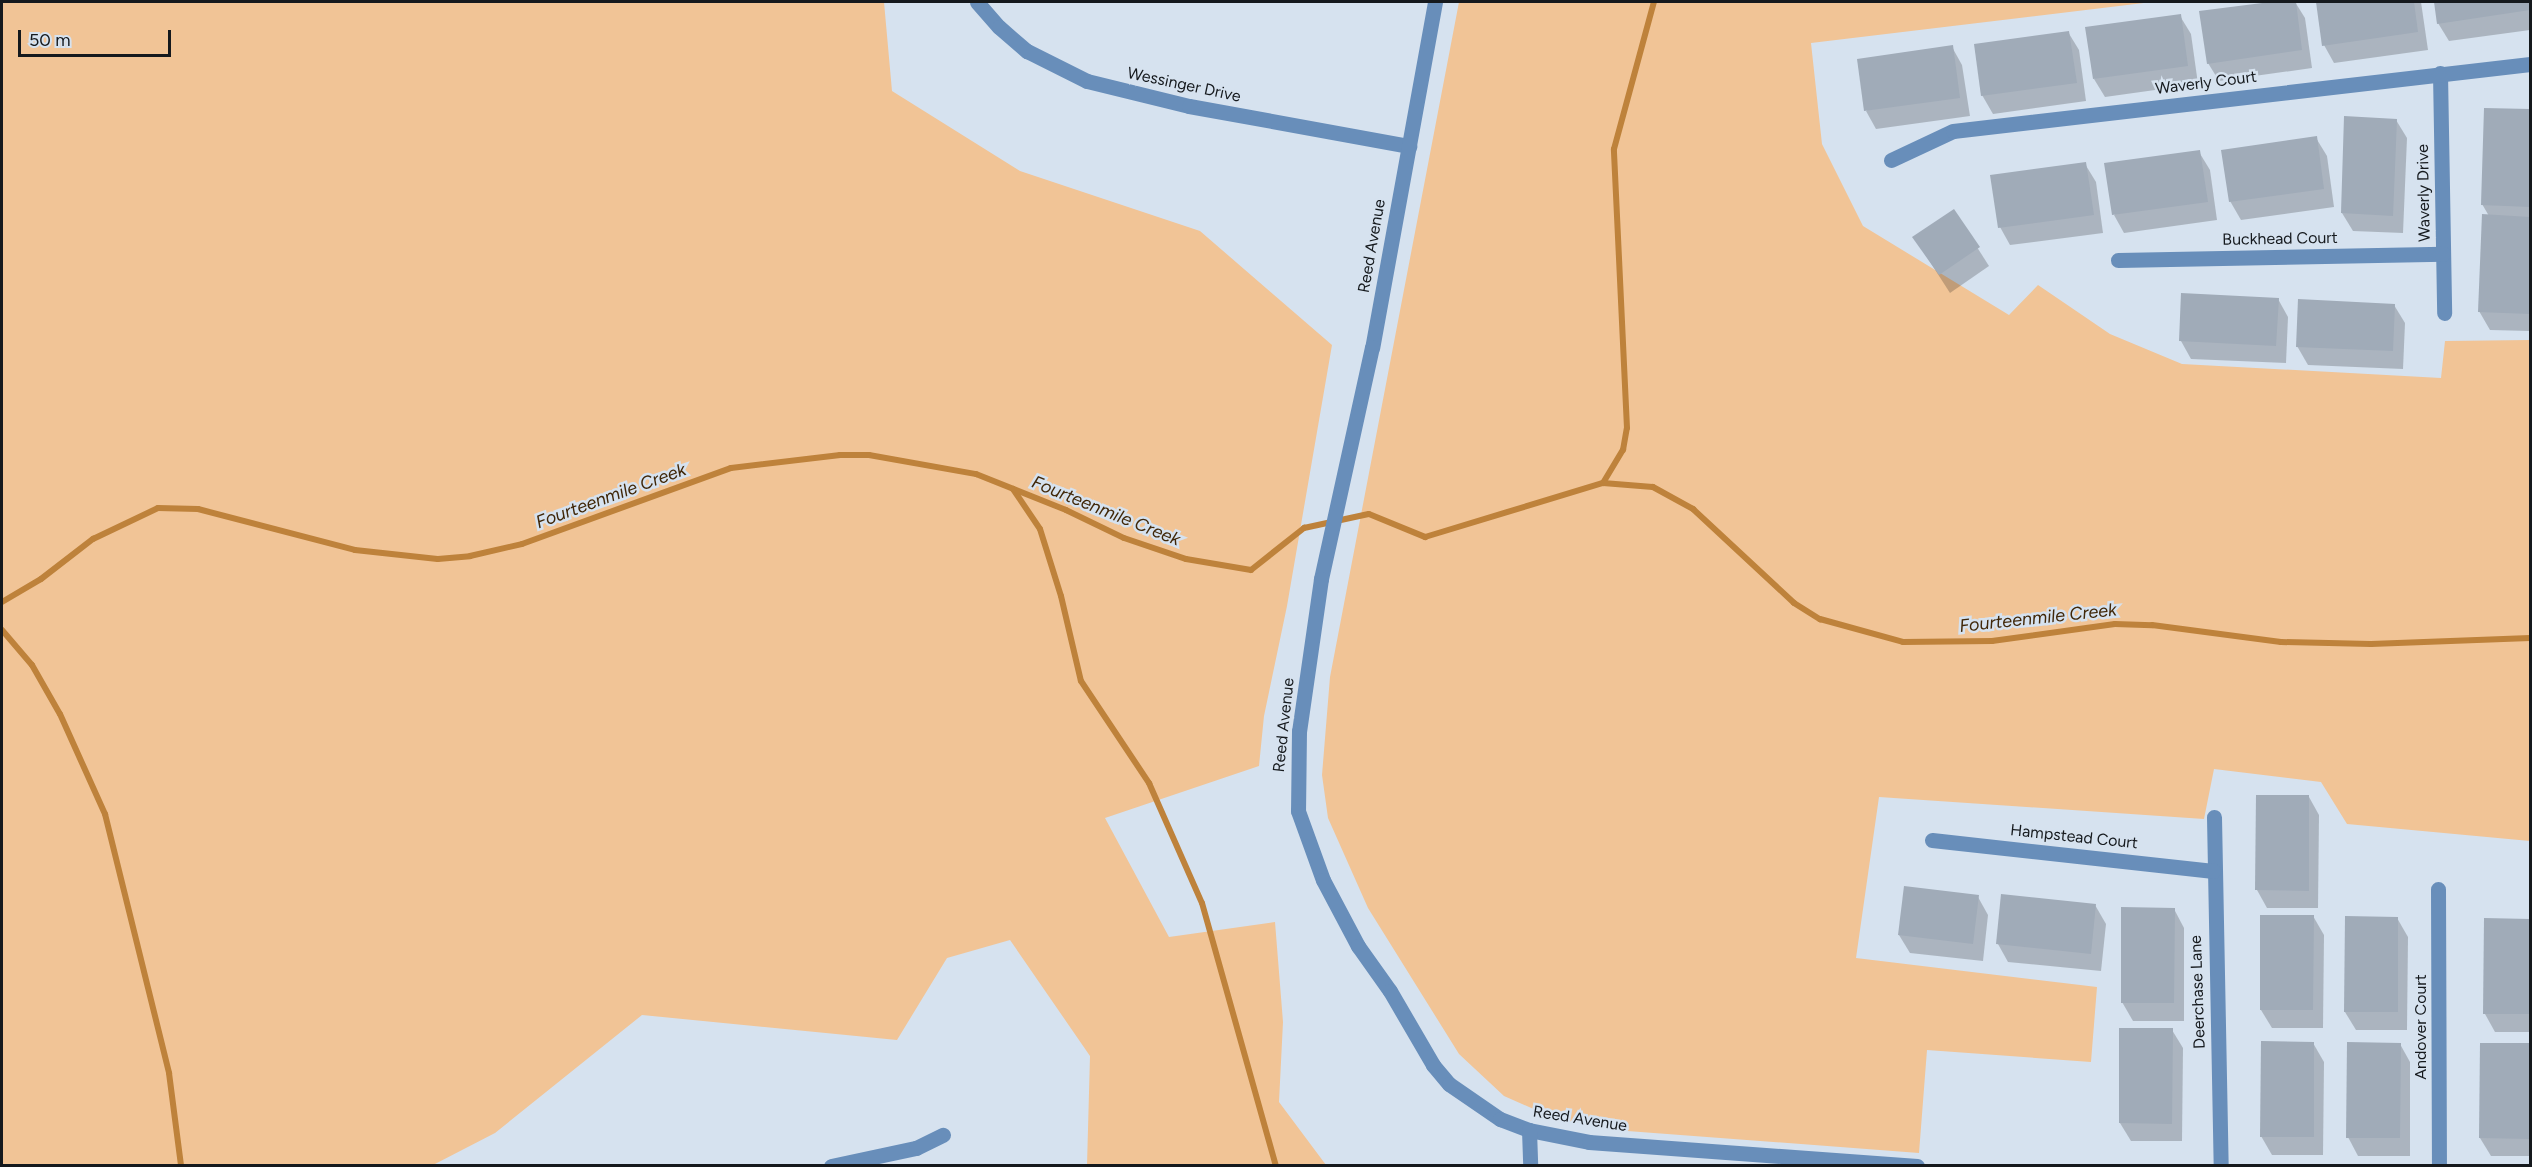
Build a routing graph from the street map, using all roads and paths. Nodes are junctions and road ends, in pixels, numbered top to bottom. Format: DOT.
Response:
graph roads {
  1 [pos="977,2"];
  2 [pos="1435,2"];
  3 [pos="2530,64"];
  4 [pos="2440,73"];
  5 [pos="1409,146"];
  6 [pos="1891,160"];
  7 [pos="2443,254"];
  8 [pos="2118,260"];
  9 [pos="2444,313"];
  10 [pos="2214,817"];
  11 [pos="1932,840"];
  12 [pos="2212,871"];
  13 [pos="2438,889"];
  14 [pos="1529,1130"];
  15 [pos="943,1135"];
  16 [pos="831,1166"];
  17 [pos="1530,1166"];
  18 [pos="1917,1166"];
  19 [pos="2221,1166"];
  20 [pos="2439,1166"];
  1 -- 5 [label="street, Wessinger Drive"];
  2 -- 5 [label="street, Reed Avenue"];
  3 -- 4 [label="street, Waverly Court"];
  4 -- 6 [label="street, Waverly Court"];
  4 -- 7 [label="street, Waverly Drive"];
  5 -- 14 [label="street, Reed Avenue"];
  7 -- 8 [label="street, Buckhead Court"];
  7 -- 9 [label="street, Waverly Drive"];
  10 -- 12 [label="street, Deerchase Lane"];
  11 -- 12 [label="street, Hampstead Court"];
  12 -- 19 [label="street, Deerchase Lane"];
  13 -- 20 [label="street, Andover Court"];
  14 -- 17 [label="street"];
  14 -- 18 [label="street, Reed Avenue"];
  15 -- 16 [label="street"];
}
